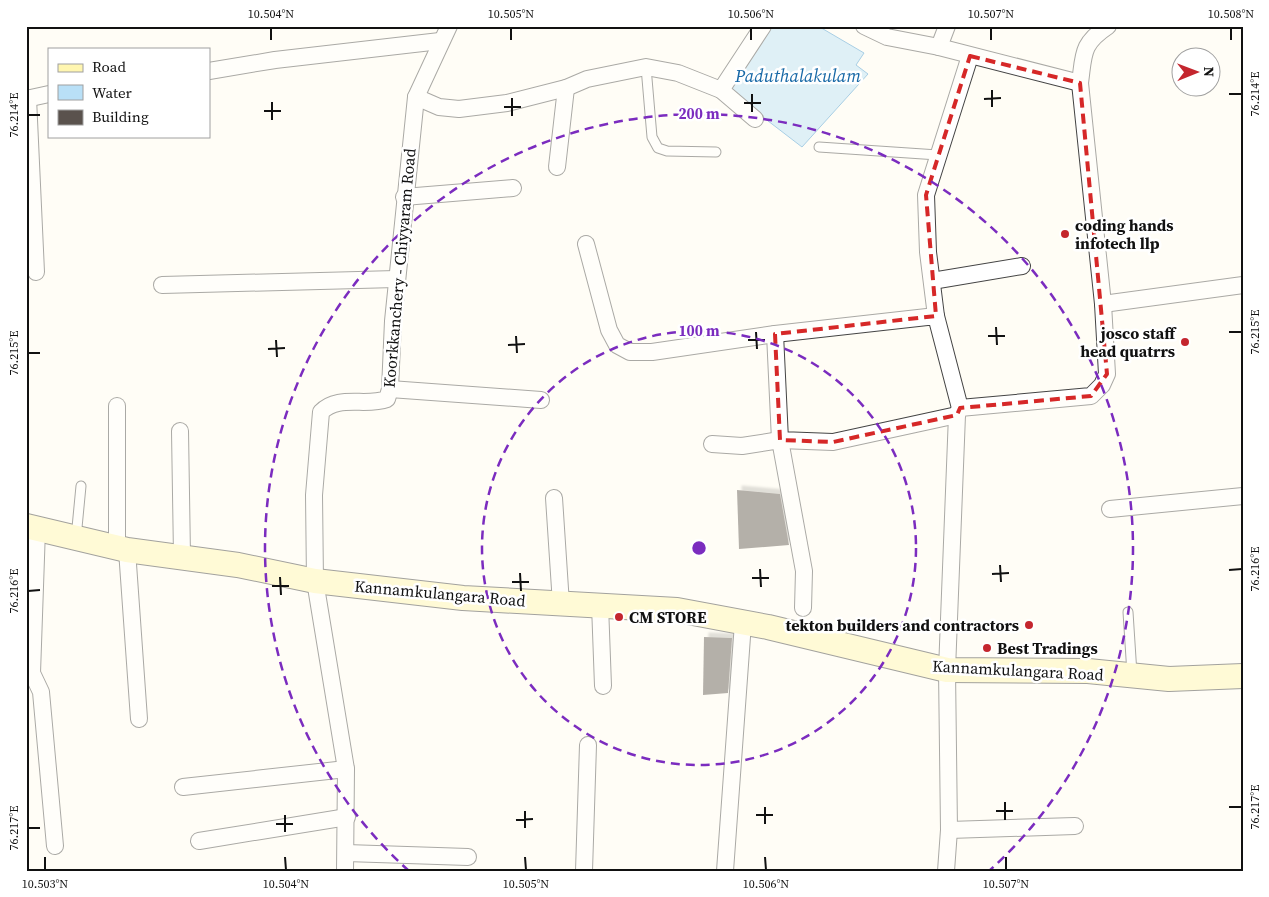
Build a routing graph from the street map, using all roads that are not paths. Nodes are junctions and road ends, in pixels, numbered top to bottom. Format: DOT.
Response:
graph roads {
  1 [pos="450,26"];
  2 [pos="763,26"];
  3 [pos="864,26"];
  4 [pos="947,26"];
  5 [pos="1108,26"];
  6 [pos="440,42"];
  7 [pos="939,46"];
  8 [pos="970,56"];
  9 [pos="646,67"];
  10 [pos="210,71"];
  11 [pos="1080,84"];
  12 [pos="566,88"];
  13 [pos="721,90"];
  14 [pos="48,94"];
  15 [pos="416,97"];
  16 [pos="27,98"];
  17 [pos="756,119"];
  18 [pos="819,147"];
  19 [pos="716,152"];
  20 [pos="938,155"];
  21 [pos="557,168"];
  22 [pos="514,188"];
  23 [pos="404,197"];
  24 [pos="586,244"];
  25 [pos="31,255"];
  26 [pos="1022,266"];
  27 [pos="36,272"];
  28 [pos="396,279"];
  29 [pos="932,281"];
  30 [pos="162,285"];
  31 [pos="1243,285"];
  32 [pos="1103,304"];
  33 [pos="936,316"];
  34 [pos="775,334"];
  35 [pos="390,389"];
  36 [pos="541,400"];
  37 [pos="117,406"];
  38 [pos="959,411"];
  39 [pos="180,431"];
  40 [pos="780,440"];
  41 [pos="712,444"];
  42 [pos="80,486"];
  43 [pos="1243,496"];
  44 [pos="554,498"];
  45 [pos="1110,509"];
  46 [pos="32,527"];
  47 [pos="76,538"];
  48 [pos="122,549"];
  49 [pos="182,556"];
  50 [pos="315,581"];
  51 [pos="561,604"];
  52 [pos="600,605"];
  53 [pos="803,608"];
  54 [pos="1128,612"];
  55 [pos="743,623"];
  56 [pos="947,670"];
  57 [pos="1243,676"];
  58 [pos="1132,677"];
  59 [pos="603,686"];
  60 [pos="139,719"];
  61 [pos="588,745"];
  62 [pos="346,769"];
  63 [pos="183,787"];
  64 [pos="347,817"];
  65 [pos="1075,826"];
  66 [pos="949,830"];
  67 [pos="199,841"];
  68 [pos="55,846"];
  69 [pos="346,853"];
  70 [pos="468,857"];
  71 [pos="345,871"];
  72 [pos="584,871"];
  73 [pos="725,871"];
  74 [pos="946,871"];
  1 -- 6 [label="street, Koorkkanchery - Chiyyaram Road"];
  2 -- 13 [label="street"];
  3 -- 7 [label="street"];
  4 -- 7 [label="street"];
  5 -- 11 [label="street"];
  6 -- 10 [label="street"];
  6 -- 15 [label="street, Koorkkanchery - Chiyyaram Road"];
  7 -- 8 [label="street"];
  8 -- 11 [label="street"];
  8 -- 20 [label="street"];
  9 -- 12 [label="street"];
  9 -- 13 [label="street"];
  9 -- 19 [label="lane"];
  11 -- 32 [label="street"];
  12 -- 15 [label="street"];
  12 -- 21 [label="street"];
  13 -- 17 [label="street"];
  14 -- 16 [label="street"];
  15 -- 23 [label="street, Koorkkanchery - Chiyyaram Road"];
  16 -- 25 [label="street"];
  18 -- 20 [label="lane"];
  20 -- 29 [label="street"];
  22 -- 23 [label="street"];
  23 -- 28 [label="street, Koorkkanchery - Chiyyaram Road"];
  24 -- 34 [label="street"];
  25 -- 27 [label="street"];
  26 -- 29 [label="street"];
  28 -- 30 [label="street"];
  28 -- 35 [label="street, Koorkkanchery - Chiyyaram Road"];
  29 -- 33 [label="street"];
  31 -- 32 [label="street"];
  32 -- 38 [label="street"];
  33 -- 34 [label="street"];
  33 -- 38 [label="street"];
  34 -- 40 [label="street"];
  35 -- 36 [label="street"];
  35 -- 50 [label="street, Koorkkanchery - Chiyyaram Road"];
  37 -- 48 [label="street"];
  38 -- 40 [label="street"];
  38 -- 56 [label="street"];
  39 -- 49 [label="street"];
  40 -- 41 [label="street"];
  40 -- 53 [label="street"];
  42 -- 47 [label="lane"];
  43 -- 45 [label="street"];
  44 -- 51 [label="street"];
  46 -- 47 [label="street, Kannamkulangara Road"];
  46 -- 68 [label="street"];
  47 -- 48 [label="street, Kannamkulangara Road"];
  48 -- 49 [label="street, Kannamkulangara Road"];
  48 -- 60 [label="street"];
  49 -- 50 [label="street, Kannamkulangara Road"];
  50 -- 51 [label="street, Kannamkulangara Road"];
  50 -- 62 [label="street, Koorkkanchery - Chiyyaram Road"];
  51 -- 52 [label="street, Kannamkulangara Road"];
  52 -- 55 [label="street, Kannamkulangara Road"];
  52 -- 59 [label="street"];
  54 -- 58 [label="lane"];
  55 -- 56 [label="street, Kannamkulangara Road"];
  55 -- 73 [label="street"];
  56 -- 58 [label="street, Kannamkulangara Road"];
  56 -- 66 [label="street"];
  57 -- 58 [label="street, Kannamkulangara Road"];
  61 -- 72 [label="street"];
  62 -- 63 [label="street"];
  62 -- 64 [label="street, Koorkkanchery - Chiyyaram Road"];
  64 -- 67 [label="street"];
  64 -- 69 [label="street, Koorkkanchery - Chiyyaram Road"];
  65 -- 66 [label="street"];
  66 -- 74 [label="street"];
  69 -- 70 [label="street"];
  69 -- 71 [label="street, Koorkkanchery - Chiyyaram Road"];
}
